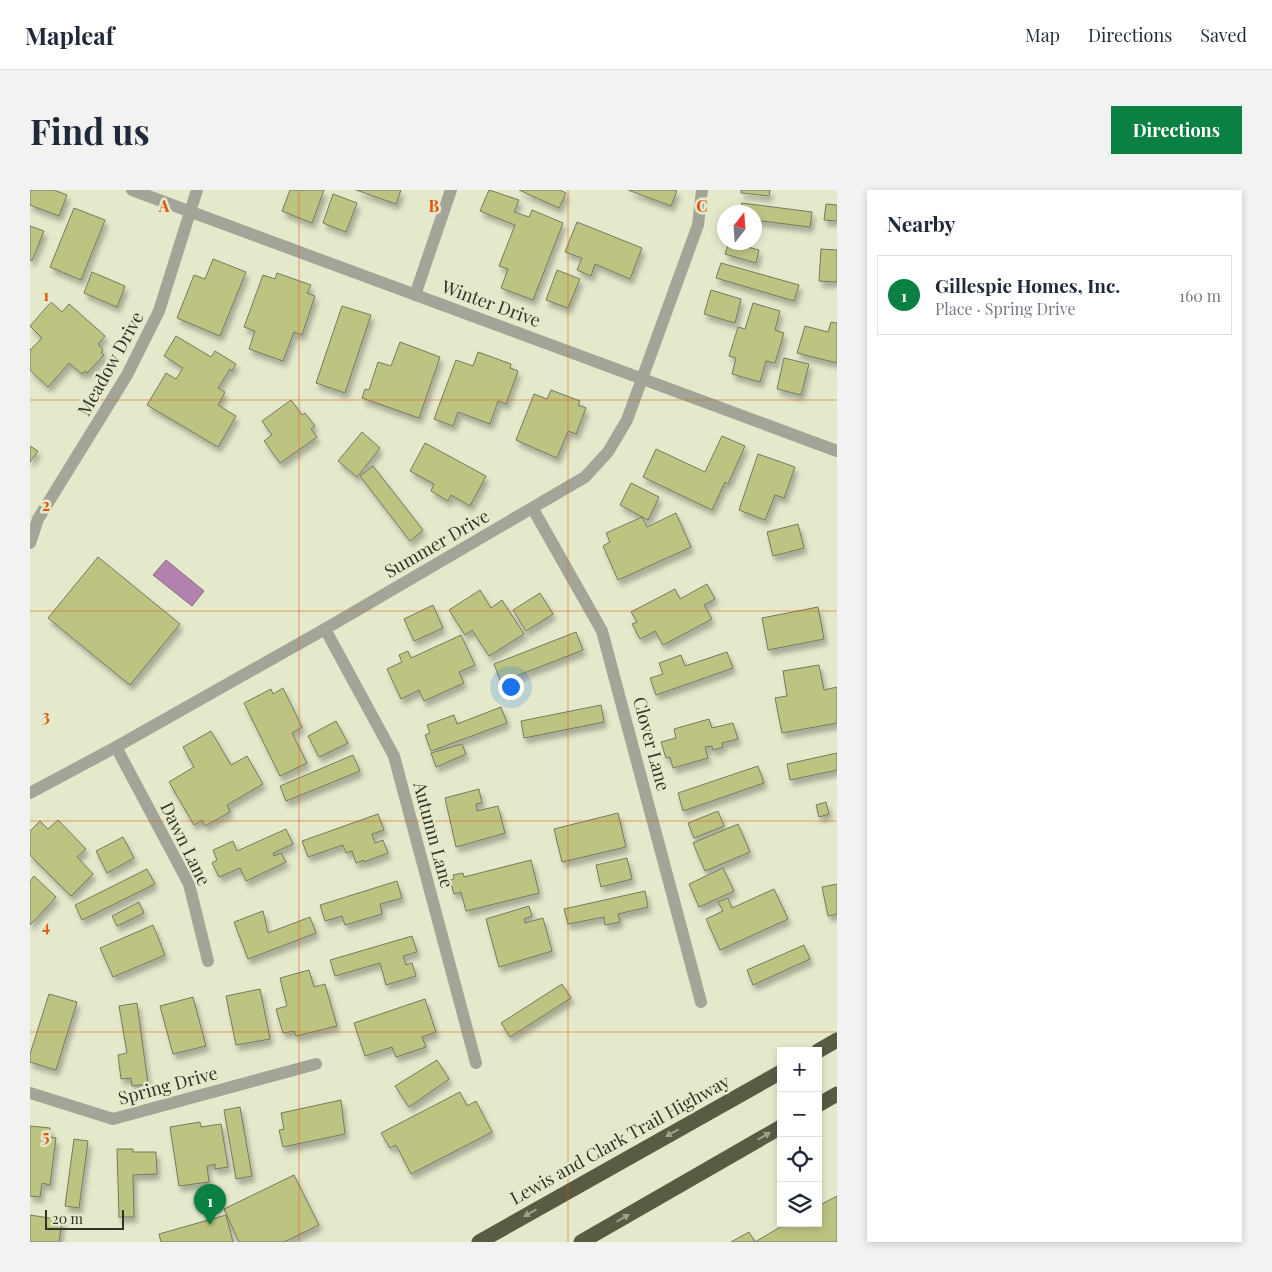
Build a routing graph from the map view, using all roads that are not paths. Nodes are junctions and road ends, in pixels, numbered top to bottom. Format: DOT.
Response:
graph roads {
  1 [pos="132,190"];
  2 [pos="197,190"];
  3 [pos="451,190"];
  4 [pos="702,190"];
  5 [pos="189,212"];
  6 [pos="415,295"];
  7 [pos="641,377"];
  8 [pos="837,451"];
  9 [pos="533,509"];
  10 [pos="30,543"];
  11 [pos="325,629"];
  12 [pos="116,747"];
  13 [pos="30,793"];
  14 [pos="208,961"];
  15 [pos="701,1002"];
  16 [pos="837,1040"];
  17 [pos="822,1049"];
  18 [pos="476,1063"];
  19 [pos="316,1064"];
  20 [pos="777,1074"];
  21 [pos="30,1093"];
  22 [pos="837,1094"];
  23 [pos="822,1103"];
  24 [pos="777,1128"];
  25 [pos="479,1242"];
  26 [pos="581,1242"];
  1 -- 5 [label="street, Winter Drive"];
  2 -- 5 [label="street, Meadow Drive"];
  3 -- 6 [label="street"];
  4 -- 7 [label="street, Summer Drive"];
  5 -- 6 [label="street, Winter Drive"];
  5 -- 10 [label="street, Meadow Drive"];
  6 -- 7 [label="street, Winter Drive"];
  7 -- 8 [label="street, Winter Drive"];
  7 -- 9 [label="street, Summer Drive"];
  9 -- 11 [label="street, Summer Drive"];
  9 -- 15 [label="street, Clover Lane"];
  11 -- 12 [label="street, Summer Drive"];
  11 -- 18 [label="street, Autumn Lane"];
  12 -- 13 [label="street, Summer Drive"];
  12 -- 14 [label="street, Dawn Lane"];
  16 -- 17 [label="highway"];
  19 -- 21 [label="street, Spring Drive"];
  20 -- 25 [label="highway, Lewis and Clark Trail Highway, one-way"];
  22 -- 23 [label="highway"];
  26 -- 24 [label="highway, one-way"];
}
